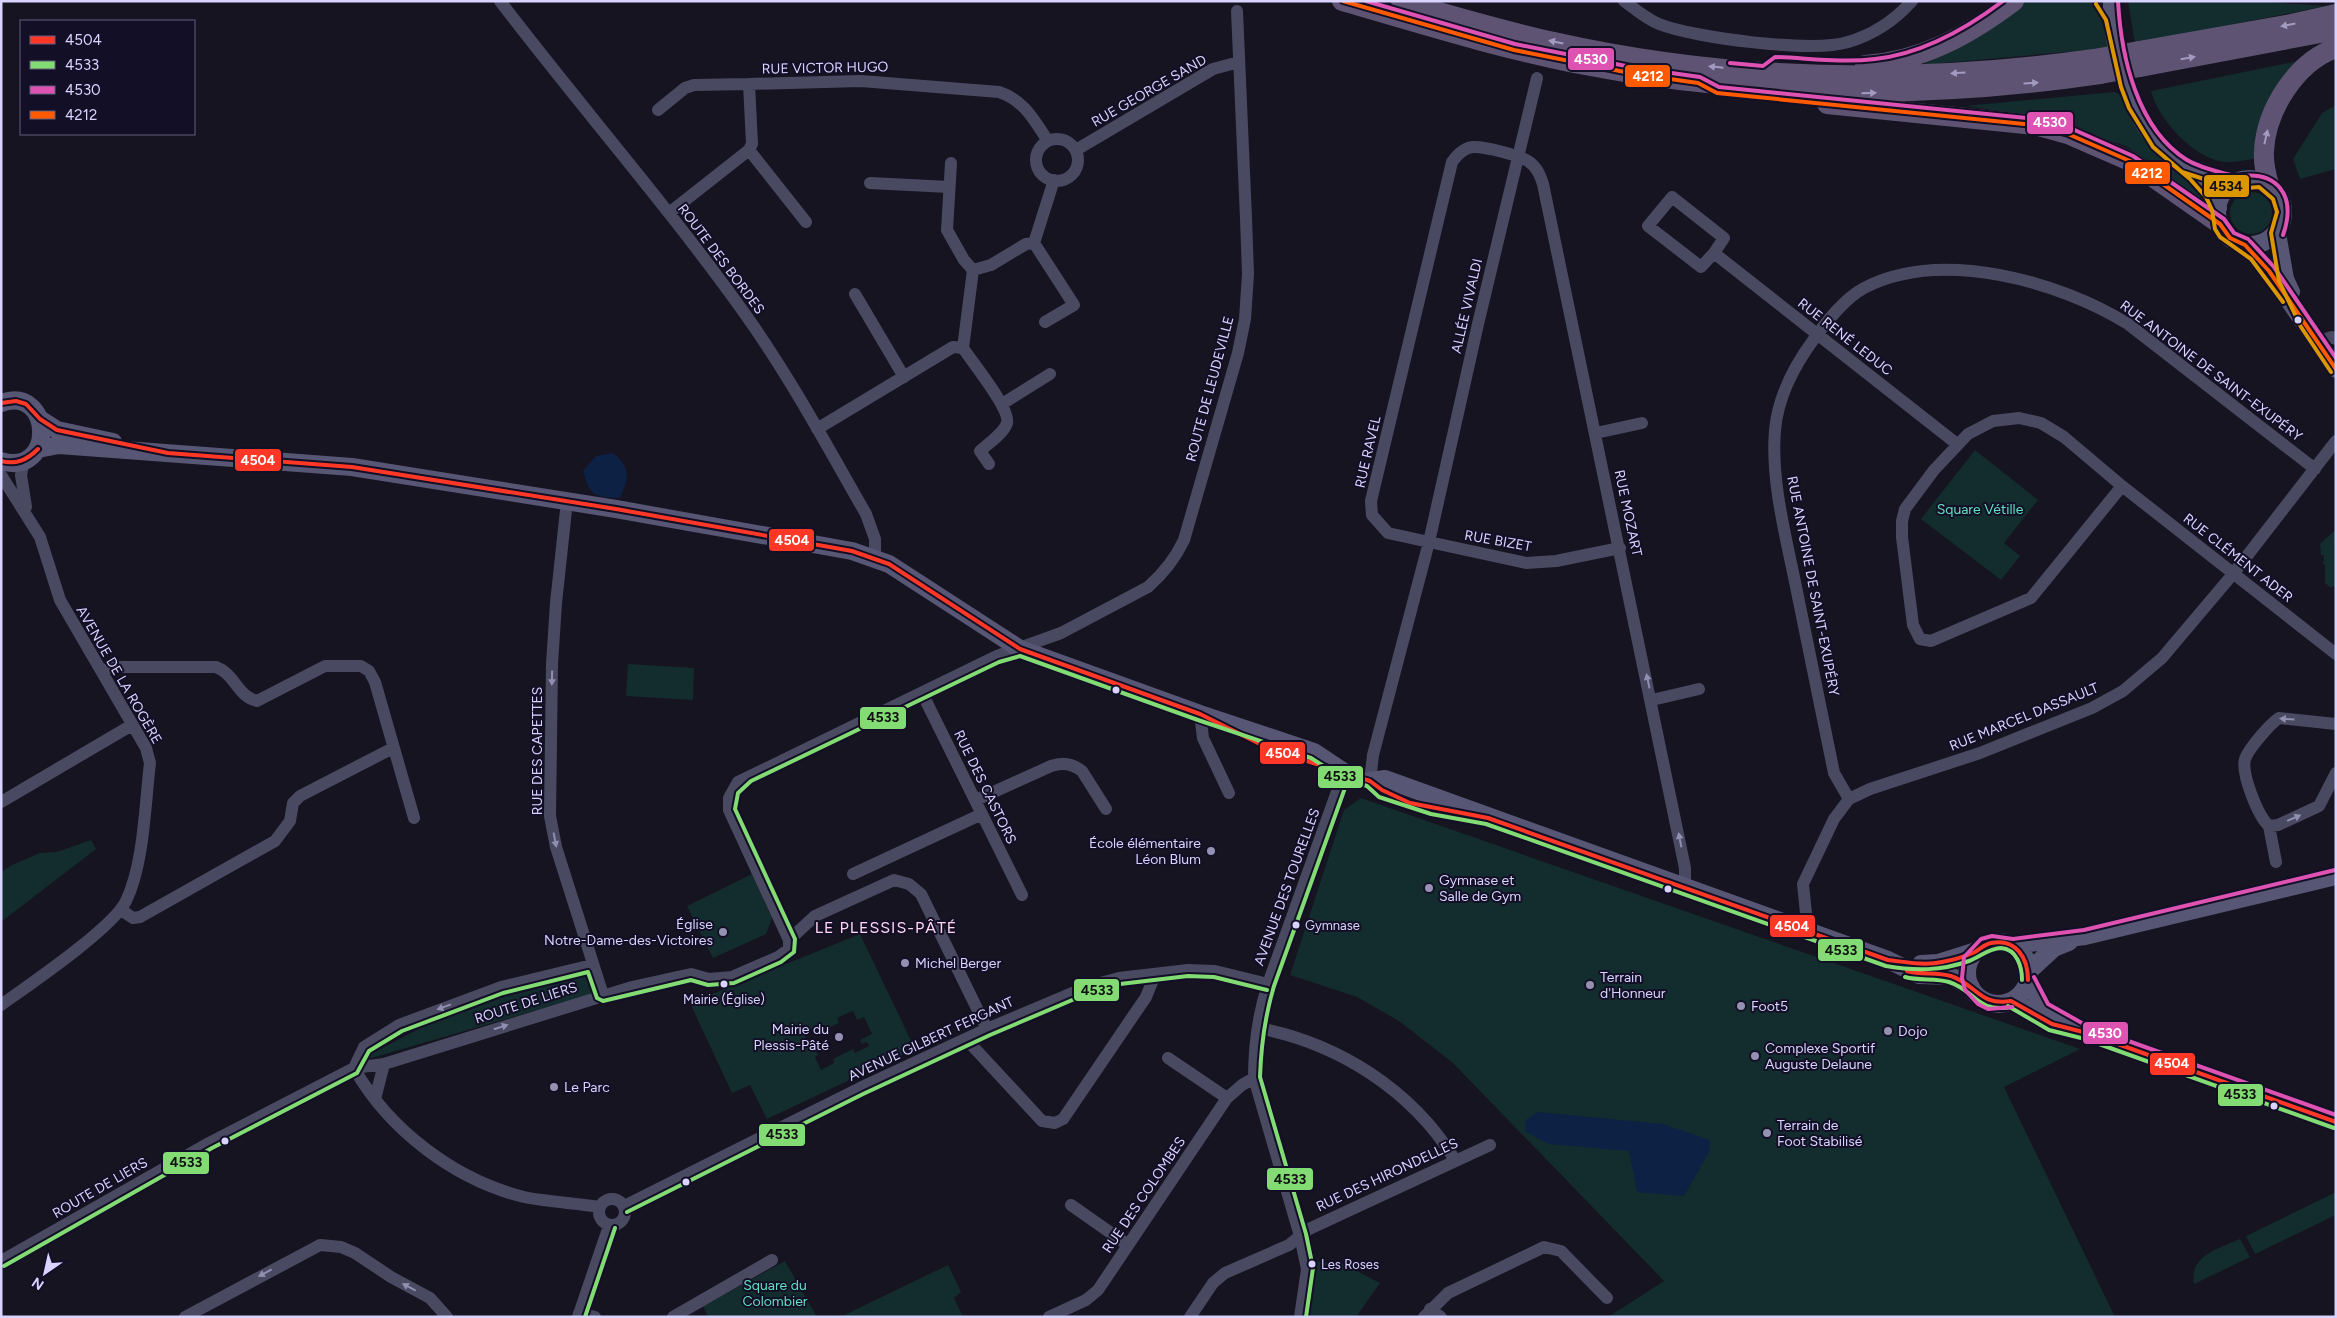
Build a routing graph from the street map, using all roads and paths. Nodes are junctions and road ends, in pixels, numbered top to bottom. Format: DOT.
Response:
graph roads {
  1 [pos="500,1"];
  2 [pos="1342,1"];
  3 [pos="1401,1"];
  4 [pos="1624,1"];
  5 [pos="1912,1"];
  6 [pos="2014,1"];
  7 [pos="2101,1"];
  8 [pos="2112,10"];
  9 [pos="1237,11"];
  10 [pos="2336,14"];
  11 [pos="2336,30"];
  12 [pos="2336,48"];
  13 [pos="2140,59"];
  14 [pos="1239,62"];
  15 [pos="2097,67"];
  16 [pos="1765,73"];
  17 [pos="1537,78"];
  18 [pos="1698,83"];
  19 [pos="749,84"];
  20 [pos="658,110"];
  21 [pos="1048,141"];
  22 [pos="749,150"];
  23 [pos="1076,150"];
  24 [pos="1517,156"];
  25 [pos="950,163"];
  26 [pos="2184,166"];
  27 [pos="1054,180"];
  28 [pos="870,183"];
  29 [pos="2236,183"];
  30 [pos="2269,185"];
  31 [pos="949,187"];
  32 [pos="669,213"];
  33 [pos="2219,216"];
  34 [pos="806,222"];
  35 [pos="2276,233"];
  36 [pos="1034,243"];
  37 [pos="2245,245"];
  38 [pos="1714,254"];
  39 [pos="973,270"];
  40 [pos="855,294"];
  41 [pos="1045,322"];
  42 [pos="2306,324"];
  43 [pos="1817,334"];
  44 [pos="2336,338"];
  45 [pos="2317,342"];
  46 [pos="963,348"];
  47 [pos="2336,369"];
  48 [pos="1050,374"];
  49 [pos="904,377"];
  50 [pos="1,403"];
  51 [pos="1002,404"];
  52 [pos="40,420"];
  53 [pos="1642,423"];
  54 [pos="817,429"];
  55 [pos="1596,433"];
  56 [pos="2336,441"];
  57 [pos="1957,444"];
  58 [pos="38,448"];
  59 [pos="168,454"];
  60 [pos="1,461"];
  61 [pos="24,461"];
  62 [pos="989,464"];
  63 [pos="2316,469"];
  64 [pos="1,475"];
  65 [pos="2122,486"];
  66 [pos="567,502"];
  67 [pos="28,515"];
  68 [pos="1429,542"];
  69 [pos="1620,548"];
  70 [pos="875,558"];
  71 [pos="2233,574"];
  72 [pos="1020,649"];
  73 [pos="2336,654"];
  74 [pos="102,672"];
  75 [pos="1699,689"];
  76 [pos="922,693"];
  77 [pos="1652,700"];
  78 [pos="1200,714"];
  79 [pos="132,724"];
  80 [pos="2336,724"];
  81 [pos="394,748"];
  82 [pos="1344,772"];
  83 [pos="2336,773"];
  84 [pos="1370,781"];
  85 [pos="1229,793"];
  86 [pos="1849,799"];
  87 [pos="976,800"];
  88 [pos="1,802"];
  89 [pos="1106,809"];
  90 [pos="982,814"];
  91 [pos="414,818"];
  92 [pos="2269,826"];
  93 [pos="2276,862"];
  94 [pos="853,874"];
  95 [pos="2336,876"];
  96 [pos="1684,888"];
  97 [pos="1022,895"];
  98 [pos="121,910"];
  99 [pos="1808,933"];
  100 [pos="2086,936"];
  101 [pos="789,940"];
  102 [pos="2013,946"];
  103 [pos="1976,952"];
  104 [pos="1888,960"];
  105 [pos="592,965"];
  106 [pos="1155,975"];
  107 [pos="2029,975"];
  108 [pos="1268,984"];
  109 [pos="1971,987"];
  110 [pos="603,994"];
  111 [pos="2010,1001"];
  112 [pos="1,1005"];
  113 [pos="1258,1028"];
  114 [pos="987,1029"];
  115 [pos="2087,1033"];
  116 [pos="966,1039"];
  117 [pos="1168,1058"];
  118 [pos="384,1064"];
  119 [pos="354,1068"];
  120 [pos="1254,1078"];
  121 [pos="1227,1098"];
  122 [pos="375,1099"];
  123 [pos="2336,1122"];
  124 [pos="1490,1145"];
  125 [pos="1455,1160"];
  126 [pos="1071,1205"];
  127 [pos="624,1206"];
  128 [pos="600,1207"];
  129 [pos="609,1226"];
  130 [pos="1300,1236"];
  131 [pos="1128,1245"];
  132 [pos="772,1260"];
  133 [pos="1,1261"];
  134 [pos="1607,1298"];
  135 [pos="217,1300"];
  136 [pos="1427,1313"];
  137 [pos="579,1315"];
  138 [pos="185,1317"];
  139 [pos="209,1317"];
  140 [pos="447,1317"];
  141 [pos="595,1317"];
  142 [pos="673,1317"];
  143 [pos="1049,1317"];
  144 [pos="1190,1317"];
  145 [pos="1300,1317"];
  146 [pos="1441,1317"];
  1 -- 32 [label="street, ROUTE DES BORDES"];
  2 -- 18 [label="main road"];
  16 -- 3 [label="main road, one-way"];
  4 -- 5 [label="street"];
  6 -- 16 [label="main road"];
  7 -- 8 [label="street"];
  8 -- 26 [label="street"];
  9 -- 14 [label="street, ROUTE DE LEUDEVILLE"];
  10 -- 13 [label="main road, one-way"];
  13 -- 11 [label="main road, one-way"];
  30 -- 12 [label="main road, one-way"];
  13 -- 15 [label="main road, bridge"];
  14 -- 23 [label="street, RUE GEORGE SAND"];
  14 -- 72 [label="street, ROUTE DE LEUDEVILLE"];
  15 -- 16 [label="main road, one-way"];
  18 -- 15 [label="main road, one-way"];
  17 -- 24 [label="street, ALLÉE VIVALDI"];
  18 -- 33 [label="main road"];
  19 -- 20 [label="street"];
  19 -- 21 [label="street, RUE VICTOR HUGO"];
  19 -- 22 [label="street, RUE VICTOR HUGO"];
  21 -- 23 [label="street"];
  21 -- 27 [label="street"];
  22 -- 32 [label="street"];
  22 -- 34 [label="street"];
  23 -- 27 [label="street"];
  24 -- 55 [label="street, RUE MOZART"];
  24 -- 68 [label="street, ALLÉE VIVALDI"];
  24 -- 68 [label="street, RUE RAVEL"];
  25 -- 31 [label="street"];
  26 -- 29 [label="street"];
  26 -- 33 [label="street"];
  27 -- 36 [label="street"];
  28 -- 31 [label="street"];
  29 -- 30 [label="street"];
  29 -- 33 [label="street"];
  30 -- 35 [label="street"];
  31 -- 39 [label="street"];
  32 -- 54 [label="street, ROUTE DES BORDES"];
  33 -- 37 [label="street"];
  35 -- 37 [label="street"];
  35 -- 42 [label="street"];
  36 -- 39 [label="street"];
  36 -- 41 [label="street"];
  37 -- 42 [label="street"];
  38 -- 38 [label="street"];
  38 -- 43 [label="street, RUE RENÉ LEDUC"];
  39 -- 46 [label="street"];
  40 -- 49 [label="street"];
  42 -- 45 [label="street"];
  43 -- 57 [label="street, RUE RENÉ LEDUC"];
  43 -- 63 [label="street, RUE ANTOINE DE SAINT-EXUPÉRY"];
  43 -- 86 [label="street, RUE ANTOINE DE SAINT-EXUPÉRY"];
  44 -- 45 [label="street"];
  45 -- 47 [label="street"];
  46 -- 49 [label="street"];
  46 -- 51 [label="street"];
  48 -- 51 [label="street"];
  49 -- 54 [label="street"];
  50 -- 52 [label="street"];
  51 -- 62 [label="street"];
  52 -- 58 [label="street"];
  52 -- 59 [label="street"];
  53 -- 55 [label="street"];
  54 -- 70 [label="street, ROUTE DES BORDES"];
  55 -- 69 [label="street, RUE MOZART"];
  56 -- 63 [label="street, RUE MARCEL DASSAULT"];
  57 -- 65 [label="street, RUE CLÉMENT ADER"];
  57 -- 65 [label="street, RUE CLÉMENT ADER"];
  58 -- 59 [label="street"];
  58 -- 61 [label="street"];
  59 -- 66 [label="street"];
  60 -- 61 [label="street"];
  61 -- 67 [label="street, AVENUE DE LA ROGÈRE"];
  63 -- 71 [label="street, RUE MARCEL DASSAULT"];
  64 -- 67 [label="street, AVENUE DE LA ROGÈRE"];
  65 -- 71 [label="street, RUE CLÉMENT ADER"];
  66 -- 70 [label="street"];
  66 -- 105 [label="street, RUE DES CAPETTES, one-way"];
  67 -- 74 [label="street, AVENUE DE LA ROGÈRE"];
  68 -- 69 [label="street, RUE BIZET"];
  68 -- 84 [label="street"];
  77 -- 69 [label="street, RUE MOZART, one-way"];
  70 -- 72 [label="street"];
  71 -- 73 [label="street, RUE CLÉMENT ADER"];
  71 -- 86 [label="street, RUE MARCEL DASSAULT"];
  72 -- 76 [label="street"];
  72 -- 78 [label="street"];
  74 -- 79 [label="street, AVENUE DE LA ROGÈRE"];
  74 -- 81 [label="street"];
  75 -- 77 [label="street"];
  76 -- 87 [label="street, RUE DES CASTORS"];
  76 -- 101 [label="street"];
  96 -- 77 [label="street, RUE MOZART, one-way"];
  78 -- 82 [label="street"];
  78 -- 85 [label="street"];
  79 -- 88 [label="street"];
  79 -- 98 [label="street, AVENUE DE LA ROGÈRE"];
  80 -- 92 [label="street, one-way"];
  81 -- 91 [label="street"];
  81 -- 98 [label="street"];
  82 -- 84 [label="street"];
  82 -- 108 [label="street, AVENUE DES TOURELLES"];
  92 -- 83 [label="street, one-way"];
  84 -- 96 [label="street"];
  86 -- 99 [label="street, RUE MARCEL DASSAULT"];
  87 -- 89 [label="street"];
  87 -- 90 [label="street, RUE DES CASTORS"];
  90 -- 94 [label="street"];
  90 -- 97 [label="street, RUE DES CASTORS"];
  92 -- 93 [label="street"];
  95 -- 100 [label="street"];
  96 -- 99 [label="street"];
  98 -- 112 [label="street, AVENUE DE LA ROGÈRE"];
  99 -- 104 [label="street"];
  100 -- 102 [label="street"];
  100 -- 107 [label="street"];
  101 -- 110 [label="street, ROUTE DE LIERS"];
  101 -- 114 [label="street"];
  102 -- 103 [label="street"];
  102 -- 107 [label="street"];
  103 -- 104 [label="street"];
  103 -- 109 [label="street"];
  104 -- 109 [label="street"];
  105 -- 110 [label="street, RUE DES CAPETTES"];
  105 -- 119 [label="street, one-way"];
  106 -- 108 [label="street, AVENUE GILBERT FERGANT"];
  106 -- 114 [label="street, AVENUE GILBERT FERGANT"];
  106 -- 116 [label="street"];
  107 -- 111 [label="street"];
  107 -- 115 [label="street"];
  108 -- 113 [label="street, AVENUE DES TOURELLES"];
  109 -- 111 [label="street"];
  118 -- 110 [label="street, ROUTE DE LIERS, one-way"];
  111 -- 115 [label="street"];
  113 -- 120 [label="street, AVENUE DES TOURELLES"];
  113 -- 125 [label="street"];
  114 -- 116 [label="street, AVENUE GILBERT FERGANT"];
  115 -- 123 [label="street"];
  116 -- 127 [label="street, AVENUE GILBERT FERGANT"];
  117 -- 121 [label="street"];
  118 -- 119 [label="street, ROUTE DE LIERS"];
  118 -- 122 [label="street"];
  119 -- 122 [label="street"];
  119 -- 133 [label="street, ROUTE DE LIERS"];
  120 -- 121 [label="street, RUE DES COLOMBES"];
  120 -- 130 [label="street, AVENUE DES TOURELLES"];
  121 -- 131 [label="street, RUE DES COLOMBES"];
  122 -- 128 [label="street"];
  124 -- 125 [label="street, RUE DES HIRONDELLES"];
  125 -- 130 [label="street, RUE DES HIRONDELLES"];
  126 -- 131 [label="street"];
  127 -- 128 [label="street"];
  127 -- 129 [label="street"];
  128 -- 129 [label="street"];
  129 -- 137 [label="street"];
  130 -- 144 [label="street, RUE DES HIRONDELLES"];
  130 -- 145 [label="street, AVENUE DES TOURELLES"];
  131 -- 143 [label="street, RUE DES COLOMBES"];
  132 -- 142 [label="street"];
  134 -- 136 [label="street"];
  135 -- 138 [label="street"];
  135 -- 139 [label="street"];
  140 -- 135 [label="street, one-way"];
  136 -- 146 [label="street"];
  137 -- 141 [label="street"];
}
